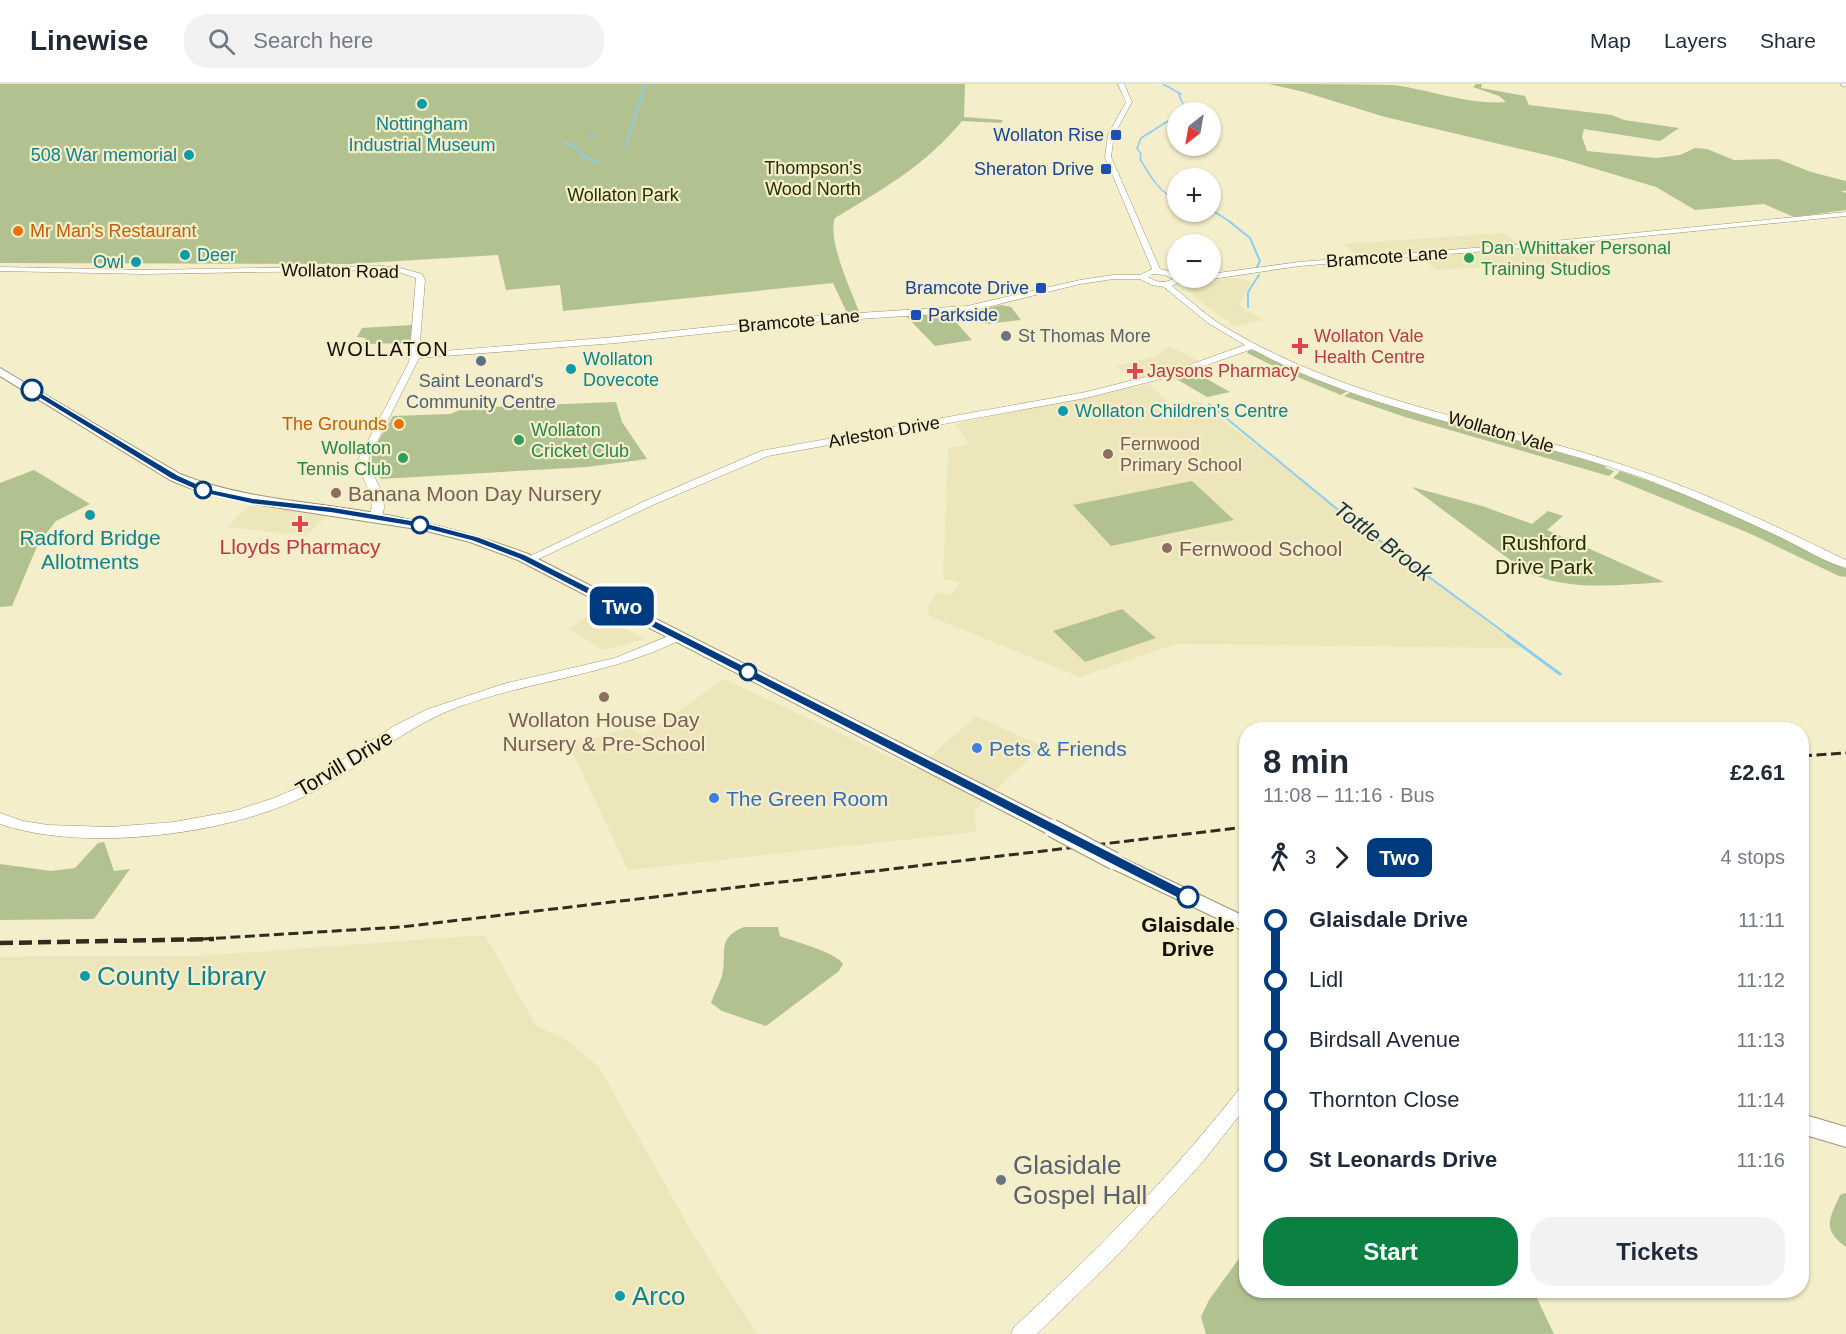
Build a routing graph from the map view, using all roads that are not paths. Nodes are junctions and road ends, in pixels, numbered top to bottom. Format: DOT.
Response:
graph roads {
  1 [pos="1121,84"];
  2 [pos="1846,214"];
  3 [pos="0,269"];
  4 [pos="1157,271"];
  5 [pos="1167,274"];
  6 [pos="1221,275"];
  7 [pos="1142,277"];
  8 [pos="1166,285"];
  9 [pos="1252,346"];
  10 [pos="414,359"];
  11 [pos="0,371"];
  12 [pos="376,517"];
  13 [pos="530,560"];
  14 [pos="1846,564"];
  15 [pos="678,636"];
  16 [pos="0,818"];
  17 [pos="1239,922"];
  18 [pos="1239,1103"];
  19 [pos="1809,1126"];
  20 [pos="1846,1137"];
  21 [pos="1022,1334"];
  1 -- 4 [label="street"];
  2 -- 6 [label="street, Bramcote Lane"];
  3 -- 10 [label="street, Wollaton Road"];
  4 -- 5 [label="street"];
  4 -- 7 [label="street"];
  7 -- 8 [label="street, Wollaton Vale"];
  7 -- 10 [label="street, Bramcote Lane"];
  8 -- 9 [label="street, Wollaton Vale"];
  9 -- 13 [label="street, Arleston Drive"];
  9 -- 14 [label="street, Wollaton Vale"];
  10 -- 12 [label="street, Wollaton Road"];
  11 -- 12 [label="main road"];
  12 -- 13 [label="main road"];
  13 -- 15 [label="main road"];
  15 -- 16 [label="street, Torvill Drive"];
  15 -- 17 [label="main road, bridge"];
  18 -- 21 [label="street"];
  19 -- 20 [label="main road"];
}
